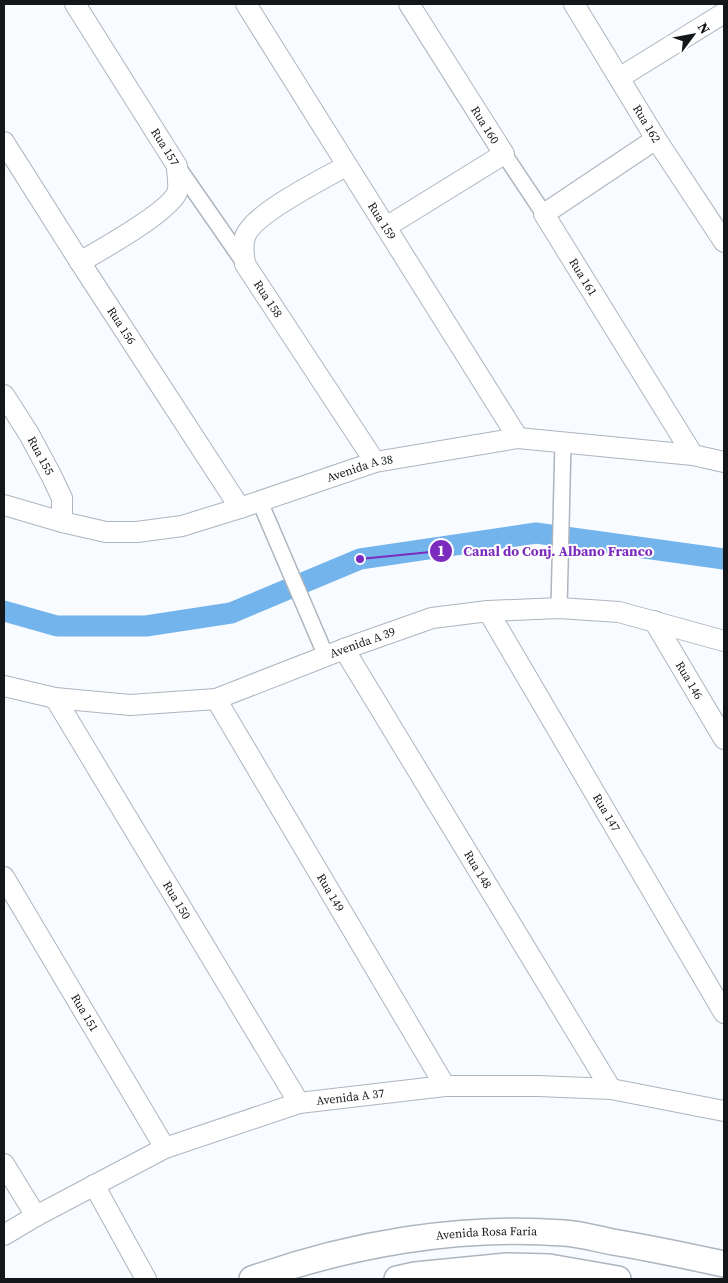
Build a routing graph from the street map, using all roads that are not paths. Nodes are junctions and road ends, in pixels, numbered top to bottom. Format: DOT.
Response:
graph roads {
  1 [pos="75,4"];
  2 [pos="246,4"];
  3 [pos="408,4"];
  4 [pos="574,4"];
  5 [pos="724,13"];
  6 [pos="620,78"];
  7 [pos="656,139"];
  8 [pos="4,142"];
  9 [pos="504,154"];
  10 [pos="177,166"];
  11 [pos="346,166"];
  12 [pos="544,214"];
  13 [pos="386,227"];
  14 [pos="724,242"];
  15 [pos="80,262"];
  16 [pos="245,264"];
  17 [pos="4,395"];
  18 [pos="518,438"];
  19 [pos="563,442"];
  20 [pos="693,455"];
  21 [pos="375,462"];
  22 [pos="724,462"];
  23 [pos="260,502"];
  24 [pos="4,505"];
  25 [pos="240,508"];
  26 [pos="62,522"];
  27 [pos="559,608"];
  28 [pos="488,611"];
  29 [pos="654,621"];
  30 [pos="724,641"];
  31 [pos="335,652"];
  32 [pos="4,686"];
  33 [pos="55,698"];
  34 [pos="216,699"];
  35 [pos="724,739"];
  36 [pos="4,877"];
  37 [pos="724,1013"];
  38 [pos="445,1086"];
  39 [pos="611,1089"];
  40 [pos="299,1103"];
  41 [pos="724,1111"];
  42 [pos="165,1148"];
  43 [pos="6,1173"];
  44 [pos="94,1185"];
  45 [pos="36,1216"];
  46 [pos="4,1235"];
  47 [pos="724,1264"];
  48 [pos="146,1279"];
  49 [pos="252,1279"];
  50 [pos="397,1279"];
  51 [pos="618,1279"];
  1 -- 10 [label="street, Rua 157"];
  2 -- 11 [label="street, Rua 159"];
  3 -- 9 [label="street, Rua 160"];
  4 -- 6 [label="street, Rua 162"];
  5 -- 6 [label="street"];
  6 -- 7 [label="street, Rua 162"];
  7 -- 12 [label="street"];
  7 -- 14 [label="street, Rua 162"];
  8 -- 15 [label="street, Rua 156"];
  9 -- 12 [label="street"];
  9 -- 13 [label="street, Rua 160"];
  10 -- 15 [label="street, Rua 157"];
  10 -- 16 [label="street"];
  11 -- 13 [label="street, Rua 159"];
  11 -- 16 [label="street"];
  12 -- 20 [label="street, Rua 161"];
  13 -- 18 [label="street, Rua 159"];
  15 -- 25 [label="street, Rua 156"];
  16 -- 21 [label="street, Rua 158"];
  17 -- 26 [label="street, Rua 155"];
  18 -- 19 [label="street, Avenida A 38"];
  18 -- 21 [label="street, Avenida A 38"];
  19 -- 20 [label="street, Avenida A 38"];
  19 -- 27 [label="street"];
  20 -- 22 [label="street, Avenida A 38"];
  21 -- 23 [label="street, Avenida A 38"];
  23 -- 25 [label="street, Avenida A 38"];
  23 -- 31 [label="street"];
  24 -- 26 [label="street, Avenida A 38"];
  25 -- 26 [label="street, Avenida A 38"];
  27 -- 28 [label="street, Avenida A 39"];
  27 -- 29 [label="street, Avenida A 39"];
  28 -- 31 [label="street, Avenida A 39"];
  28 -- 37 [label="street, Rua 147"];
  29 -- 30 [label="street, Avenida A 39"];
  29 -- 35 [label="street, Rua 146"];
  31 -- 34 [label="street, Avenida A 39"];
  31 -- 39 [label="street, Rua 148"];
  32 -- 33 [label="street, Avenida A 39"];
  33 -- 34 [label="street, Avenida A 39"];
  33 -- 40 [label="street, Rua 150"];
  34 -- 38 [label="street, Rua 149"];
  36 -- 42 [label="street, Rua 151"];
  38 -- 39 [label="street, Avenida A 37"];
  38 -- 40 [label="street, Avenida A 37"];
  39 -- 41 [label="street, Avenida A 37"];
  40 -- 42 [label="street, Avenida A 37"];
  42 -- 44 [label="street, Avenida A 37"];
  43 -- 45 [label="street"];
  44 -- 45 [label="street, Avenida A 37"];
  44 -- 48 [label="street"];
  45 -- 46 [label="street, Avenida A 37"];
  47 -- 49 [label="street, Avenida Rosa Faria"];
  50 -- 51 [label="street"];
}
